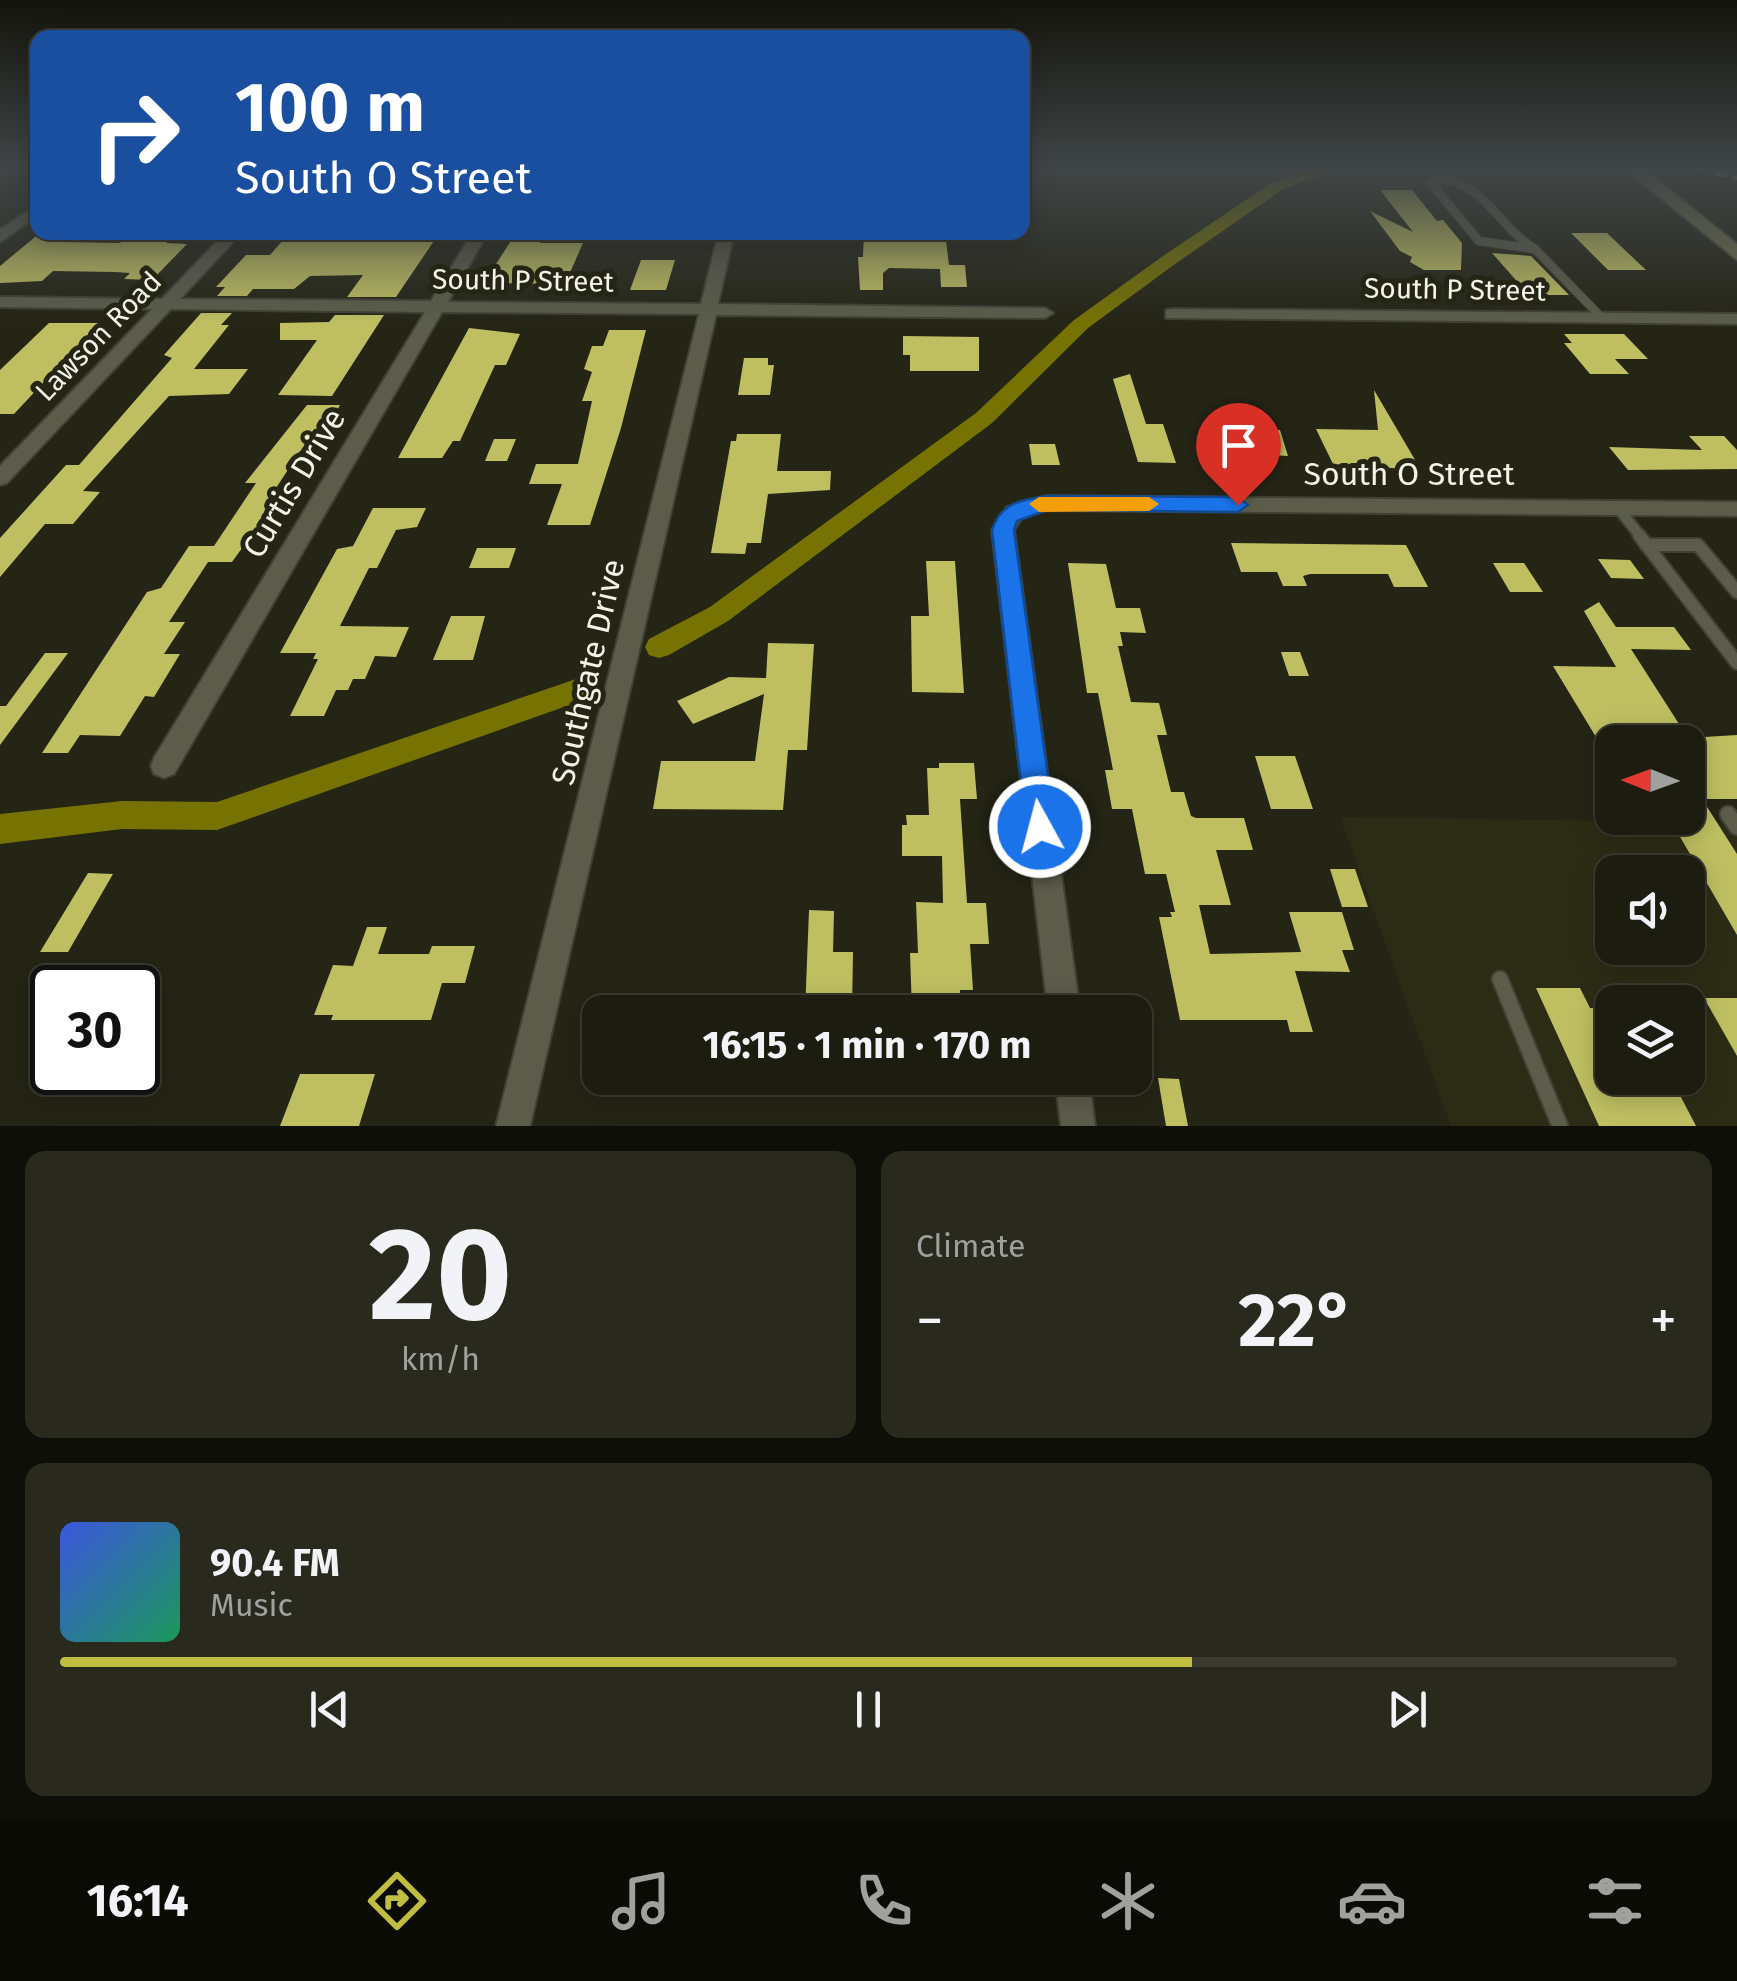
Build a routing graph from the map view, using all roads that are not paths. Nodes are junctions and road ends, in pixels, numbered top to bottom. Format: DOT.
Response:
graph roads {
  1 [pos="23,220"];
  2 [pos="1461,220"];
  3 [pos="1499,220"];
  4 [pos="1695,220"];
  5 [pos="0,237"];
  6 [pos="227,240"];
  7 [pos="476,240"];
  8 [pos="725,240"];
  9 [pos="1536,249"];
  10 [pos="1737,254"];
  11 [pos="0,302"];
  12 [pos="167,304"];
  13 [pos="436,306"];
  14 [pos="709,309"];
  15 [pos="1045,312"];
  16 [pos="1172,314"];
  17 [pos="1602,318"];
  18 [pos="1737,320"];
  19 [pos="0,478"];
  20 [pos="1618,508"];
  21 [pos="1737,509"];
  22 [pos="1646,545"];
  23 [pos="1737,592"];
  24 [pos="1737,663"];
  25 [pos="164,766"];
  26 [pos="1500,980"];
  27 [pos="1062,995"];
  28 [pos="1074,1095"];
  29 [pos="513,1126"];
  30 [pos="1078,1126"];
  31 [pos="1560,1126"];
  1 -- 5 [label="street"];
  2 -- 9 [label="lane"];
  3 -- 9 [label="lane"];
  4 -- 10 [label="street"];
  6 -- 12 [label="street, Lawson Road"];
  7 -- 13 [label="street, Curtis Drive"];
  8 -- 14 [label="street, Southgate Drive"];
  9 -- 17 [label="lane"];
  11 -- 12 [label="street, South P Street"];
  12 -- 13 [label="street, South P Street"];
  12 -- 19 [label="street, Lawson Road"];
  13 -- 14 [label="street, South P Street"];
  13 -- 25 [label="street, Curtis Drive"];
  14 -- 15 [label="street, South P Street"];
  14 -- 29 [label="street, Southgate Drive"];
  16 -- 17 [label="street, South P Street"];
  17 -- 18 [label="street, South P Street"];
  20 -- 21 [label="street, South O Street"];
  20 -- 22 [label="lane"];
  20 -- 27 [label="street, South O Street"];
  22 -- 23 [label="lane"];
  22 -- 24 [label="lane"];
  26 -- 31 [label="lane"];
  28 -- 30 [label="street"];
}
